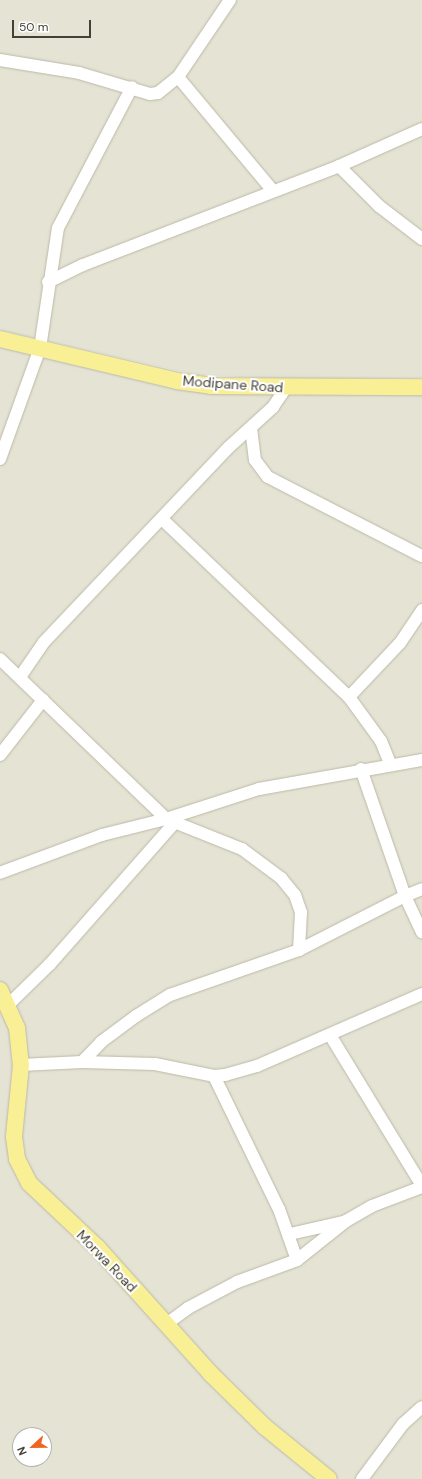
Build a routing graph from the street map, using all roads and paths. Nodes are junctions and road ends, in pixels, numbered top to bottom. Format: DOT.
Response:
graph roads {
  1 [pos="230,0"];
  2 [pos="0,60"];
  3 [pos="178,77"];
  4 [pos="132,87"];
  5 [pos="422,129"];
  6 [pos="339,166"];
  7 [pos="273,191"];
  8 [pos="422,239"];
  9 [pos="48,282"];
  10 [pos="0,339"];
  11 [pos="40,348"];
  12 [pos="422,387"];
  13 [pos="286,388"];
  14 [pos="251,428"];
  15 [pos="0,459"];
  16 [pos="162,519"];
  17 [pos="422,556"];
  18 [pos="422,610"];
  19 [pos="0,659"];
  20 [pos="20,677"];
  21 [pos="349,697"];
  22 [pos="43,700"];
  23 [pos="0,755"];
  24 [pos="422,760"];
  25 [pos="390,763"];
  26 [pos="361,769"];
  27 [pos="170,820"];
  28 [pos="0,873"];
  29 [pos="422,889"];
  30 [pos="405,896"];
  31 [pos="422,932"];
  32 [pos="299,950"];
  33 [pos="0,990"];
  34 [pos="422,994"];
  35 [pos="9,1004"];
  36 [pos="330,1035"];
  37 [pos="82,1062"];
  38 [pos="21,1065"];
  39 [pos="214,1076"];
  40 [pos="422,1186"];
  41 [pos="346,1222"];
  42 [pos="290,1234"];
  43 [pos="297,1260"];
  44 [pos="165,1324"];
  45 [pos="422,1407"];
  46 [pos="330,1479"];
  47 [pos="362,1479"];
  1 -- 3 [label="street"];
  2 -- 4 [label="street"];
  3 -- 4 [label="street"];
  3 -- 7 [label="street"];
  4 -- 9 [label="street"];
  5 -- 6 [label="street"];
  6 -- 7 [label="street"];
  6 -- 8 [label="street"];
  7 -- 9 [label="street"];
  9 -- 11 [label="street"];
  10 -- 11 [label="main road, Modipane Road"];
  11 -- 13 [label="main road, Modipane Road"];
  11 -- 15 [label="street"];
  12 -- 13 [label="main road, Modipane Road"];
  13 -- 14 [label="street"];
  14 -- 16 [label="street"];
  14 -- 17 [label="street"];
  16 -- 20 [label="street"];
  16 -- 21 [label="street"];
  18 -- 21 [label="street"];
  19 -- 20 [label="street"];
  20 -- 22 [label="street"];
  21 -- 25 [label="street"];
  22 -- 23 [label="street"];
  22 -- 27 [label="street"];
  24 -- 25 [label="street"];
  25 -- 26 [label="street"];
  26 -- 27 [label="street"];
  26 -- 30 [label="street"];
  27 -- 28 [label="street"];
  27 -- 32 [label="street"];
  27 -- 35 [label="street"];
  29 -- 30 [label="street"];
  30 -- 31 [label="street"];
  30 -- 32 [label="street"];
  32 -- 37 [label="street"];
  33 -- 35 [label="main road, Morwa Road"];
  34 -- 36 [label="street"];
  35 -- 38 [label="main road, Morwa Road"];
  36 -- 39 [label="street"];
  36 -- 40 [label="street"];
  37 -- 38 [label="street"];
  37 -- 39 [label="street"];
  38 -- 44 [label="main road, Morwa Road"];
  39 -- 42 [label="street"];
  40 -- 41 [label="street"];
  41 -- 42 [label="street"];
  41 -- 43 [label="street"];
  42 -- 43 [label="street"];
  43 -- 44 [label="street"];
  44 -- 46 [label="main road, Morwa Road"];
  45 -- 47 [label="street"];
}
